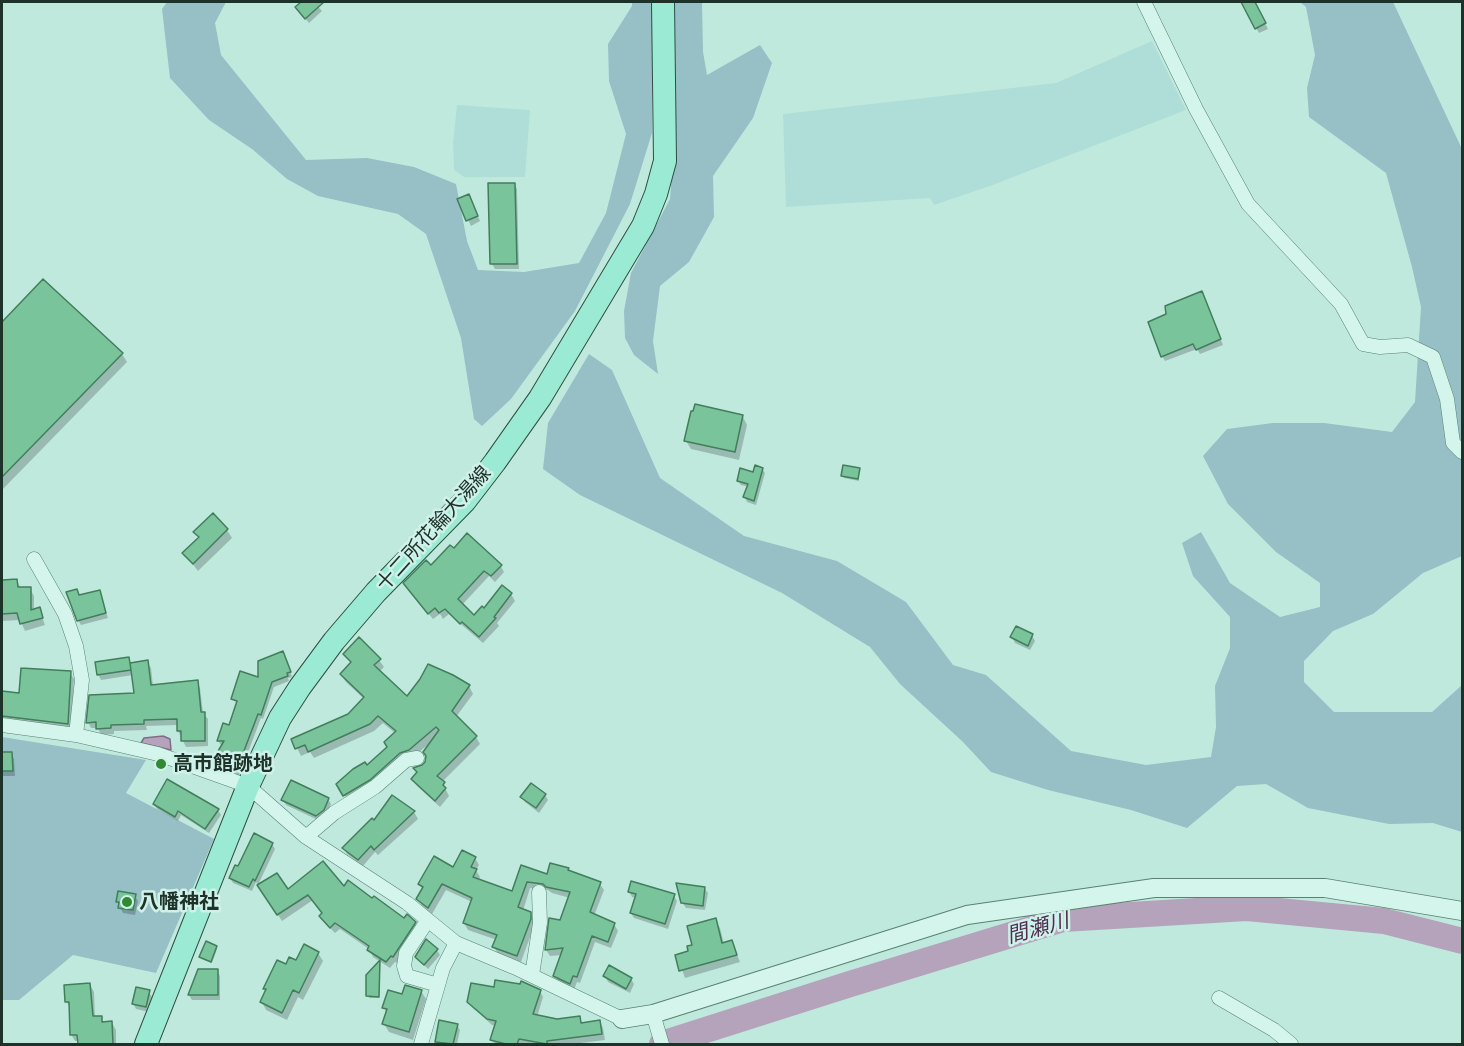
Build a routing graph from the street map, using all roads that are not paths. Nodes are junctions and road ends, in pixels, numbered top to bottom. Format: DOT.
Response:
graph roads {
  1 [pos="663,2"];
  2 [pos="1144,2"];
  3 [pos="1462,452"];
  4 [pos="34,559"];
  5 [pos="2,725"];
  6 [pos="76,735"];
  7 [pos="417,758"];
  8 [pos="248,786"];
  9 [pos="306,837"];
  10 [pos="539,892"];
  11 [pos="1462,911"];
  12 [pos="428,920"];
  13 [pos="456,943"];
  14 [pos="532,975"];
  15 [pos="438,985"];
  16 [pos="1220,998"];
  17 [pos="622,1019"];
  18 [pos="654,1020"];
  19 [pos="146,1044"];
  20 [pos="420,1044"];
  21 [pos="662,1044"];
  22 [pos="1291,1044"];
  1 -- 8 [label="main road, 十二所花輪大湯線"];
  2 -- 3 [label="street"];
  4 -- 6 [label="street"];
  5 -- 6 [label="street"];
  6 -- 8 [label="street"];
  7 -- 9 [label="street"];
  8 -- 9 [label="street"];
  8 -- 19 [label="main road, 十二所花輪大湯線"];
  9 -- 12 [label="street"];
  10 -- 14 [label="street"];
  11 -- 18 [label="street"];
  12 -- 13 [label="street"];
  12 -- 15 [label="street"];
  13 -- 14 [label="street"];
  13 -- 15 [label="street"];
  14 -- 17 [label="street"];
  15 -- 20 [label="street"];
  16 -- 22 [label="street"];
  17 -- 18 [label="street"];
  18 -- 21 [label="street"];
}
